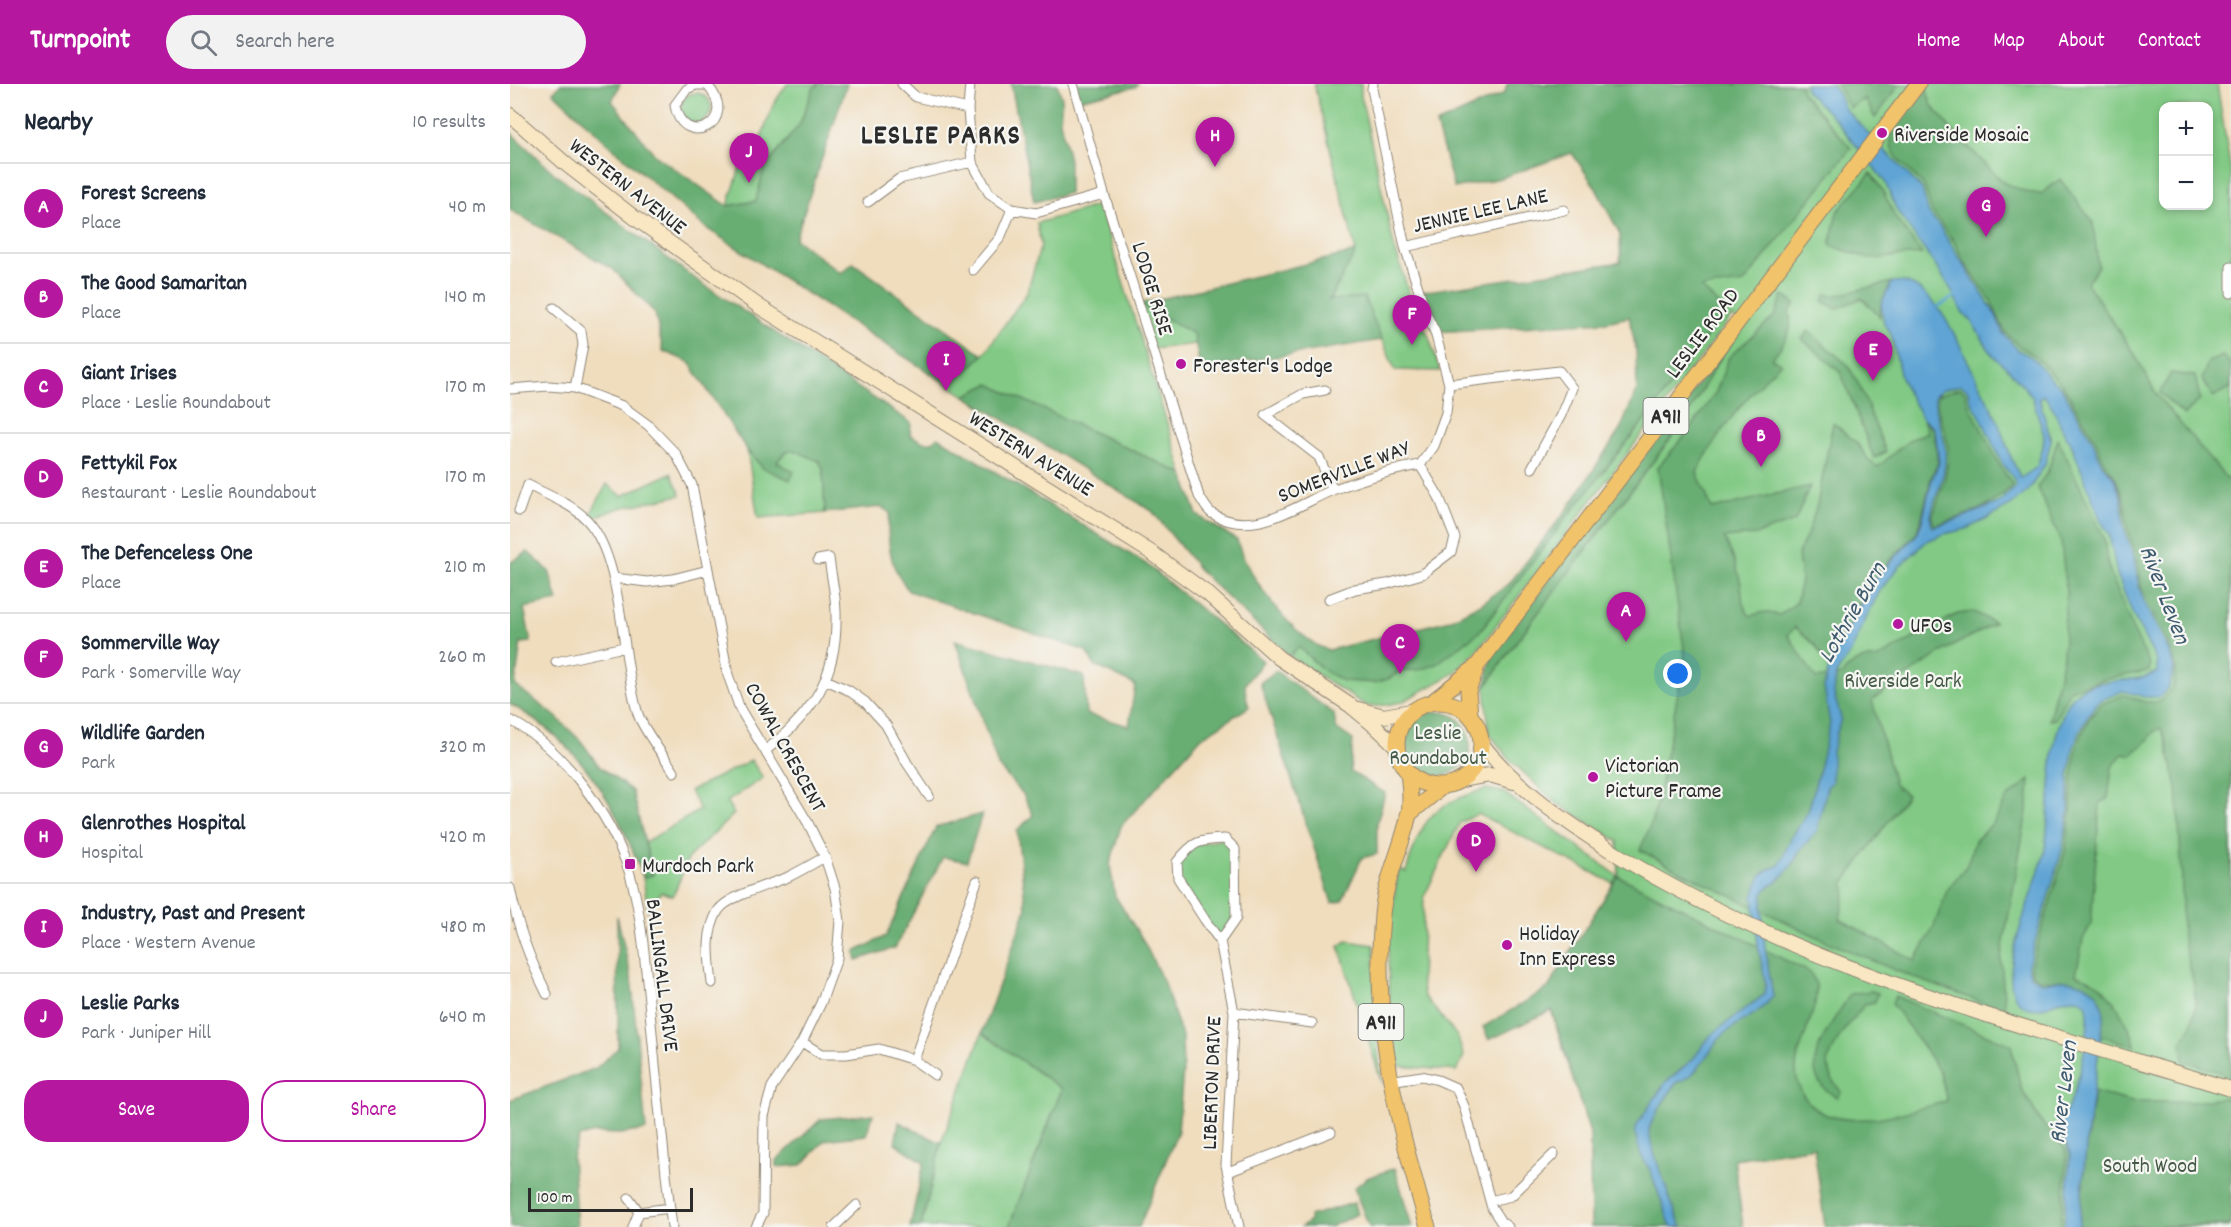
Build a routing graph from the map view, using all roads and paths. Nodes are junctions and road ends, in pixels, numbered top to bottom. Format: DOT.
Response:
graph roads {
  1 [pos="902,84"];
  2 [pos="970,84"];
  3 [pos="1073,84"];
  4 [pos="1373,84"];
  5 [pos="1918,84"];
  6 [pos="707,85"];
  7 [pos="969,109"];
  8 [pos="510,115"];
  9 [pos="972,162"];
  10 [pos="1104,194"];
  11 [pos="868,202"];
  12 [pos="1012,209"];
  13 [pos="1564,210"];
  14 [pos="1405,247"];
  15 [pos="2231,267"];
  16 [pos="973,270"];
  17 [pos="2231,293"];
  18 [pos="554,308"];
  19 [pos="1449,384"];
  20 [pos="575,388"];
  21 [pos="510,389"];
  22 [pos="1325,390"];
  23 [pos="1420,465"];
  24 [pos="1532,468"];
  25 [pos="1333,490"];
  26 [pos="1203,502"];
  27 [pos="519,511"];
  28 [pos="818,560"];
  29 [pos="708,570"];
  30 [pos="614,578"];
  31 [pos="1329,599"];
  32 [pos="624,647"];
  33 [pos="556,662"];
  34 [pos="1477,666"];
  35 [pos="826,680"];
  36 [pos="1432,702"];
  37 [pos="1350,706"];
  38 [pos="1411,711"];
  39 [pos="1470,715"];
  40 [pos="510,720"];
  41 [pos="1481,743"];
  42 [pos="1396,747"];
  43 [pos="765,751"];
  44 [pos="675,772"];
  45 [pos="1408,773"];
  46 [pos="1460,780"];
  47 [pos="1519,783"];
  48 [pos="1443,786"];
  49 [pos="928,796"];
  50 [pos="1408,815"];
  51 [pos="825,858"];
  52 [pos="977,881"];
  53 [pos="510,888"];
  54 [pos="1220,941"];
  55 [pos="712,983"];
  56 [pos="548,994"];
  57 [pos="1234,1012"];
  58 [pos="1312,1023"];
  59 [pos="802,1042"];
  60 [pos="914,1060"];
  61 [pos="935,1075"];
  62 [pos="1389,1080"];
  63 [pos="2231,1089"];
  64 [pos="1331,1131"];
  65 [pos="1554,1154"];
  66 [pos="1228,1172"];
  67 [pos="629,1198"];
  68 [pos="1490,1201"];
  69 [pos="857,1204"];
  70 [pos="670,1208"];
  71 [pos="639,1212"];
  72 [pos="633,1227"];
  73 [pos="672,1227"];
  74 [pos="756,1227"];
  75 [pos="834,1227"];
  76 [pos="1239,1227"];
  77 [pos="1428,1227"];
  78 [pos="1508,1227"];
  1 -- 7 [label="street"];
  2 -- 7 [label="street"];
  3 -- 10 [label="street, LODGE RISE"];
  4 -- 14 [label="street, SOMERVILLE WAY"];
  5 -- 34 [label="main road, LESLIE ROAD / A911"];
  6 -- 6 [label="street"];
  7 -- 9 [label="street"];
  8 -- 37 [label="main road, WESTERN AVENUE"];
  9 -- 11 [label="street"];
  9 -- 12 [label="street"];
  10 -- 12 [label="street"];
  10 -- 26 [label="street, LODGE RISE"];
  12 -- 16 [label="street"];
  13 -- 14 [label="street, JENNIE LEE LANE"];
  14 -- 19 [label="street, SOMERVILLE WAY"];
  15 -- 17 [label="street"];
  18 -- 20 [label="street"];
  19 -- 23 [label="street, SOMERVILLE WAY"];
  19 -- 24 [label="street"];
  20 -- 21 [label="street, COWAL CRESCENT"];
  20 -- 29 [label="street, COWAL CRESCENT"];
  22 -- 25 [label="street"];
  23 -- 25 [label="street, SOMERVILLE WAY"];
  23 -- 31 [label="street"];
  25 -- 26 [label="street, SOMERVILLE WAY"];
  27 -- 30 [label="street"];
  28 -- 35 [label="street"];
  29 -- 30 [label="street"];
  29 -- 43 [label="street, COWAL CRESCENT"];
  30 -- 32 [label="street"];
  32 -- 33 [label="street"];
  32 -- 44 [label="street"];
  34 -- 36 [label="main road, A911"];
  34 -- 39 [label="main road, A911"];
  35 -- 43 [label="street"];
  35 -- 49 [label="street"];
  36 -- 38 [label="main road, A911"];
  36 -- 39 [label="main road"];
  37 -- 38 [label="main road"];
  37 -- 42 [label="main road"];
  38 -- 42 [label="main road"];
  39 -- 41 [label="main road, A911"];
  40 -- 70 [label="street, BALLINGALL DRIVE"];
  41 -- 46 [label="main road"];
  41 -- 47 [label="main road"];
  42 -- 45 [label="main road, A911"];
  43 -- 51 [label="street, COWAL CRESCENT"];
  45 -- 48 [label="main road"];
  45 -- 50 [label="main road, A911"];
  46 -- 47 [label="main road"];
  46 -- 48 [label="main road"];
  47 -- 63 [label="main road"];
  48 -- 50 [label="main road"];
  50 -- 62 [label="main road, A911"];
  51 -- 55 [label="street"];
  51 -- 59 [label="street, COWAL CRESCENT"];
  52 -- 60 [label="street"];
  53 -- 56 [label="street"];
  54 -- 54 [label="street, LIBERTON DRIVE"];
  54 -- 57 [label="street, LIBERTON DRIVE"];
  57 -- 58 [label="street"];
  57 -- 66 [label="street, LIBERTON DRIVE"];
  59 -- 60 [label="street"];
  59 -- 74 [label="street, COWAL CRESCENT"];
  60 -- 61 [label="street"];
  62 -- 68 [label="street"];
  62 -- 77 [label="main road, A911"];
  64 -- 66 [label="street"];
  65 -- 68 [label="street"];
  66 -- 76 [label="street, LIBERTON DRIVE"];
  67 -- 71 [label="street"];
  68 -- 78 [label="street"];
  69 -- 75 [label="street"];
  70 -- 71 [label="street"];
  70 -- 73 [label="street, BALLINGALL DRIVE"];
  71 -- 72 [label="street"];
}
